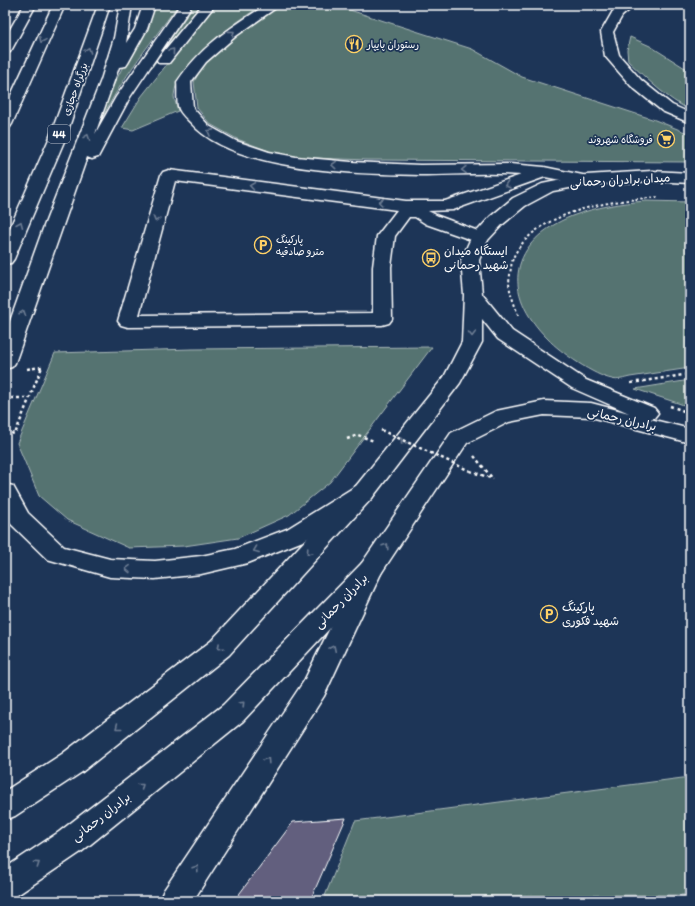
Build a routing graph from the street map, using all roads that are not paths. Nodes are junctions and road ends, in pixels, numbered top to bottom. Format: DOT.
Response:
graph roads {
  1 [pos="21,5"];
  2 [pos="30,5"];
  3 [pos="59,5"];
  4 [pos="104,5"];
  5 [pos="126,5"];
  6 [pos="149,5"];
  7 [pos="186,5"];
  8 [pos="209,5"];
  9 [pos="274,5"];
  10 [pos="629,5"];
  11 [pos="16,30"];
  12 [pos="5,49"];
  13 [pos="108,80"];
  14 [pos="690,119"];
  15 [pos="109,122"];
  16 [pos="5,124"];
  17 [pos="544,172"];
  18 [pos="690,178"];
  19 [pos="586,180"];
  20 [pos="447,206"];
  21 [pos="432,220"];
  22 [pos="54,226"];
  23 [pos="480,238"];
  24 [pos="5,259"];
  25 [pos="473,295"];
  26 [pos="5,364"];
  27 [pos="690,434"];
  28 [pos="5,492"];
  29 [pos="364,492"];
  30 [pos="372,569"];
  31 [pos="5,807"];
  32 [pos="5,886"];
  33 [pos="175,901"];
  1 -- 11 [label="main road"];
  2 -- 11 [label="main road"];
  3 -- 16 [label="main road, one-way"];
  24 -- 4 [label="main road, بزرگراه حجازی / 44, one-way"];
  5 -- 13 [label="main road"];
  6 -- 13 [label="main road"];
  7 -- 15 [label="main road"];
  15 -- 8 [label="main road, one-way"];
  17 -- 9 [label="main road, one-way"];
  10 -- 14 [label="main road"];
  11 -- 12 [label="main road"];
  22 -- 13 [label="main road, one-way"];
  15 -- 22 [label="main road"];
  17 -- 19 [label="main road"];
  17 -- 20 [label="main road, one-way"];
  18 -- 19 [label="main road, میدان برادران رحمانی"];
  19 -- 23 [label="main road, میدان برادران رحمانی"];
  20 -- 21 [label="main road"];
  20 -- 21 [label="main road, one-way"];
  21 -- 23 [label="main road"];
  26 -- 22 [label="main road, one-way"];
  23 -- 25 [label="main road, میدان برادران رحمانی"];
  25 -- 27 [label="main road"];
  25 -- 29 [label="main road, one-way"];
  30 -- 27 [label="main road, برادران رحمانی, one-way"];
  29 -- 28 [label="main road, one-way"];
  29 -- 31 [label="main road, one-way"];
  32 -- 30 [label="main road, برادران رحمانی, one-way"];
  33 -- 30 [label="main road, one-way"];
}
